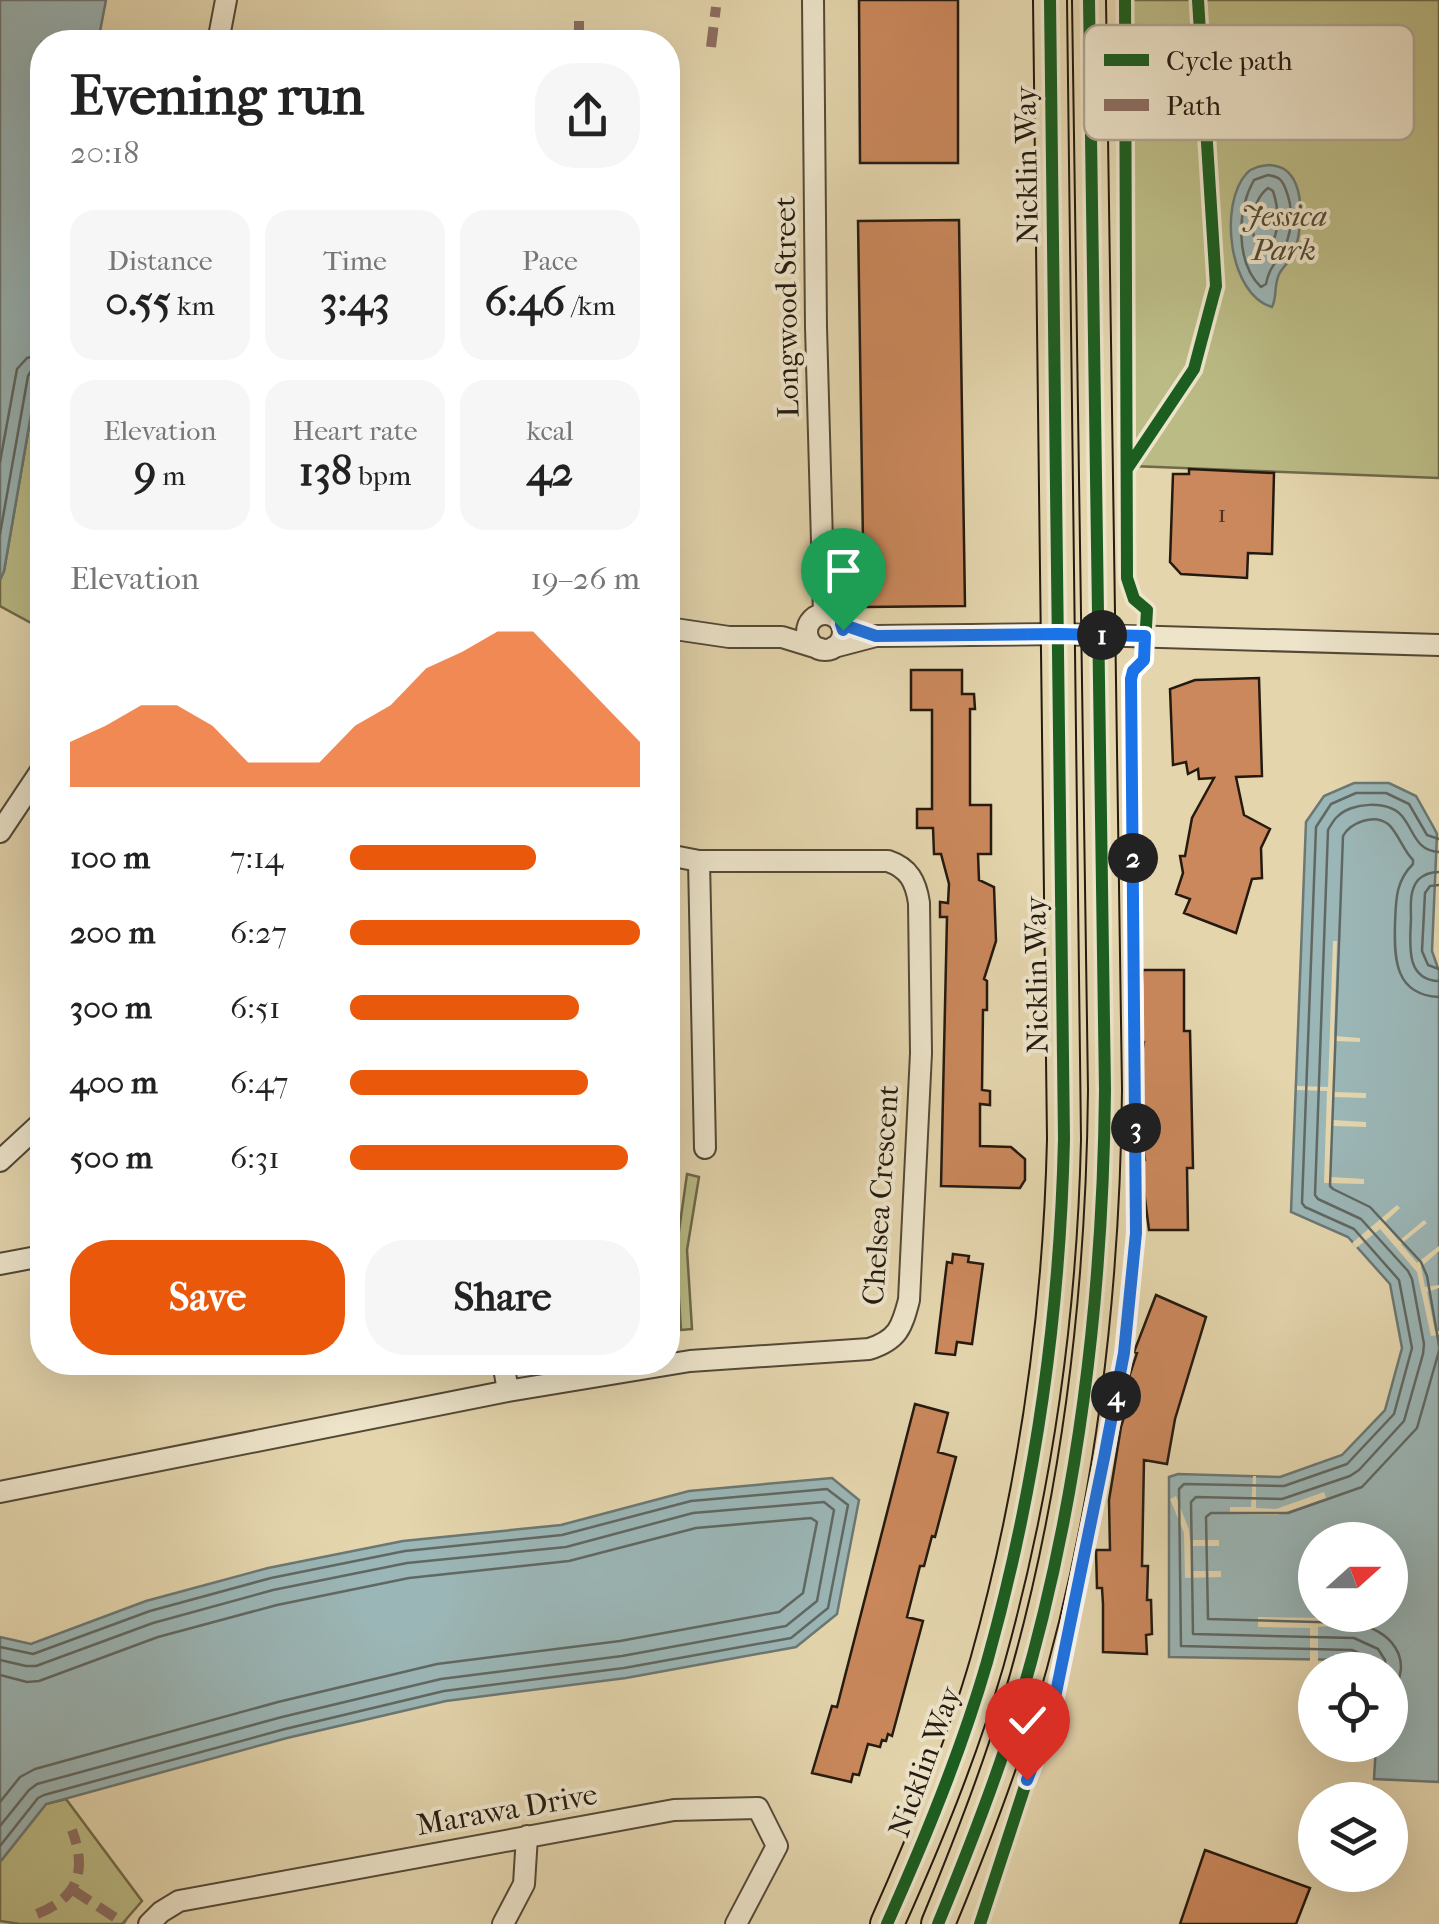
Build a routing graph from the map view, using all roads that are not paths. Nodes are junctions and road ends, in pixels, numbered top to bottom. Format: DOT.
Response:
graph roads {
  1 [pos="226,0"];
  2 [pos="814,0"];
  3 [pos="1050,0"];
  4 [pos="1089,0"];
  5 [pos="1089,25"];
  6 [pos="220,30"];
  7 [pos="1091,140"];
  8 [pos="824,622"];
  9 [pos="680,630"];
  10 [pos="1058,634"];
  11 [pos="1098,635"];
  12 [pos="876,636"];
  13 [pos="782,638"];
  14 [pos="1439,645"];
  15 [pos="828,648"];
  16 [pos="30,787"];
  17 [pos="0,832"];
  18 [pos="680,858"];
  19 [pos="699,862"];
  20 [pos="30,1133"];
  21 [pos="704,1148"];
  22 [pos="0,1162"];
  23 [pos="30,1258"];
  24 [pos="0,1264"];
  25 [pos="680,1363"];
  26 [pos="505,1375"];
  27 [pos="605,1375"];
  28 [pos="508,1391"];
  29 [pos="0,1492"];
  30 [pos="527,1836"];
  31 [pos="149,1924"];
  32 [pos="503,1924"];
  33 [pos="736,1924"];
  34 [pos="887,1924"];
  35 [pos="938,1924"];
  1 -- 6 [label="street"];
  2 -- 8 [label="street, Longwood Street"];
  3 -- 10 [label="highway, Nicklin Way"];
  4 -- 5 [label="highway"];
  7 -- 11 [label="highway"];
  8 -- 12 [label="street"];
  8 -- 13 [label="street"];
  8 -- 15 [label="street"];
  8 -- 15 [label="street"];
  9 -- 13 [label="street"];
  10 -- 11 [label="street"];
  10 -- 12 [label="street"];
  10 -- 34 [label="highway, Nicklin Way"];
  11 -- 14 [label="street"];
  11 -- 35 [label="highway"];
  12 -- 15 [label="street"];
  13 -- 15 [label="street"];
  16 -- 17 [label="street"];
  18 -- 19 [label="street, Chelsea Crescent"];
  19 -- 21 [label="street"];
  19 -- 25 [label="street, Chelsea Crescent"];
  20 -- 22 [label="street"];
  23 -- 24 [label="street"];
  26 -- 28 [label="street"];
  27 -- 28 [label="street, Chelsea Crescent"];
  28 -- 29 [label="street, Chelsea Crescent"];
  30 -- 31 [label="street, Marawa Drive"];
  30 -- 32 [label="street"];
  30 -- 33 [label="street, Marawa Drive"];
}
